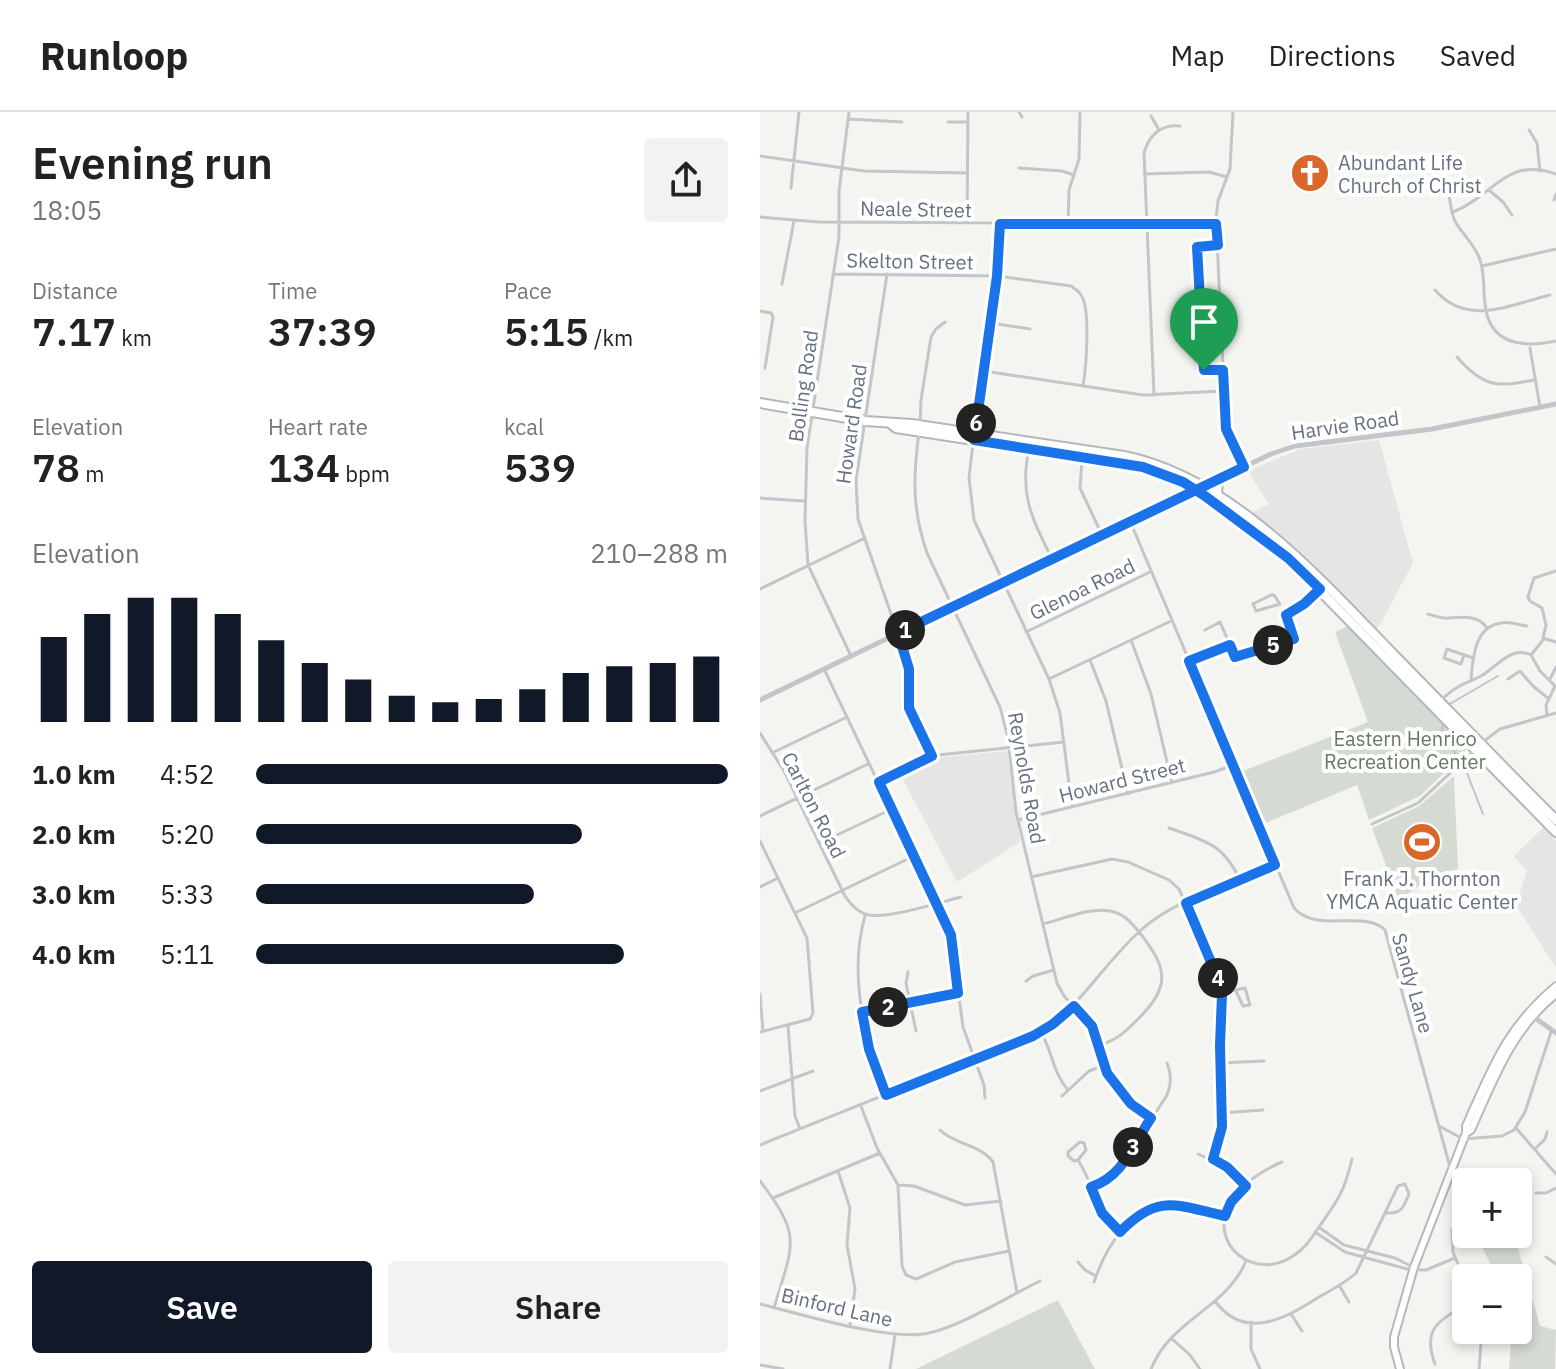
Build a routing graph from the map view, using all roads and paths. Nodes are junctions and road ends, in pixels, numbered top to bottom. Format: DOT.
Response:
graph roads {
  1 [pos="799,112"];
  2 [pos="849,112"];
  3 [pos="968,112"];
  4 [pos="1019,112"];
  5 [pos="1080,112"];
  6 [pos="1233,112"];
  7 [pos="1151,116"];
  8 [pos="1022,117"];
  9 [pos="848,119"];
  10 [pos="902,122"];
  11 [pos="948,122"];
  12 [pos="968,122"];
  13 [pos="1180,126"];
  14 [pos="1159,130"];
  15 [pos="1529,130"];
  16 [pos="760,156"];
  17 [pos="795,160"];
  18 [pos="1019,168"];
  19 [pos="841,169"];
  20 [pos="1540,171"];
  21 [pos="968,173"];
  22 [pos="1144,174"];
  23 [pos="1556,174"];
  24 [pos="1074,175"];
  25 [pos="1227,177"];
  26 [pos="1448,187"];
  27 [pos="791,188"];
  28 [pos="1489,190"];
  29 [pos="1556,194"];
  30 [pos="1554,200"];
  31 [pos="1452,212"];
  32 [pos="1512,215"];
  33 [pos="760,217"];
  34 [pos="794,221"];
  35 [pos="839,222"];
  36 [pos="967,223"];
  37 [pos="1000,224"];
  38 [pos="1145,224"];
  39 [pos="1216,224"];
  40 [pos="1068,225"];
  41 [pos="1218,245"];
  42 [pos="1556,249"];
  43 [pos="1482,266"];
  44 [pos="833,274"];
  45 [pos="887,274"];
  46 [pos="997,276"];
  47 [pos="782,284"];
  48 [pos="1435,290"];
  49 [pos="1550,295"];
  50 [pos="1486,310"];
  51 [pos="760,311"];
  52 [pos="945,322"];
  53 [pos="991,323"];
  54 [pos="1030,329"];
  55 [pos="1556,341"];
  56 [pos="1530,346"];
  57 [pos="1457,357"];
  58 [pos="765,368"];
  59 [pos="1223,370"];
  60 [pos="984,371"];
  61 [pos="1534,380"];
  62 [pos="1083,386"];
  63 [pos="1224,391"];
  64 [pos="1154,395"];
  65 [pos="1556,404"];
  66 [pos="761,405"];
  67 [pos="1540,407"];
  68 [pos="812,413"];
  69 [pos="865,421"];
  70 [pos="920,429"];
  71 [pos="974,437"];
  72 [pos="1029,445"];
  73 [pos="1083,453"];
  74 [pos="1244,467"];
  75 [pos="1218,479"];
  76 [pos="1200,488"];
  77 [pos="1217,496"];
  78 [pos="760,498"];
  79 [pos="805,501"];
  80 [pos="1130,521"];
  81 [pos="1102,535"];
  82 [pos="865,538"];
  83 [pos="1052,559"];
  84 [pos="808,565"];
  85 [pos="1556,571"];
  86 [pos="1150,572"];
  87 [pos="1002,583"];
  88 [pos="760,589"];
  89 [pos="1320,589"];
  90 [pos="1280,604"];
  91 [pos="952,607"];
  92 [pos="1428,614"];
  93 [pos="1286,615"];
  94 [pos="1171,621"];
  95 [pos="1527,626"];
  96 [pos="1487,628"];
  97 [pos="1205,630"];
  98 [pos="1026,632"];
  99 [pos="898,633"];
  100 [pos="1543,638"];
  101 [pos="1131,640"];
  102 [pos="1556,642"];
  103 [pos="1230,645"];
  104 [pos="1464,655"];
  105 [pos="1531,655"];
  106 [pos="851,656"];
  107 [pos="1473,658"];
  108 [pos="1090,660"];
  109 [pos="1189,661"];
  110 [pos="1556,667"];
  111 [pos="824,669"];
  112 [pos="1049,679"];
  113 [pos="1471,679"];
  114 [pos="1508,679"];
  115 [pos="1550,679"];
  116 [pos="1555,691"];
  117 [pos="1549,699"];
  118 [pos="760,700"];
  119 [pos="1440,701"];
  120 [pos="1556,713"];
  121 [pos="1547,715"];
  122 [pos="847,717"];
  123 [pos="760,733"];
  124 [pos="1064,742"];
  125 [pos="1479,746"];
  126 [pos="1009,748"];
  127 [pos="772,753"];
  128 [pos="932,756"];
  129 [pos="870,763"];
  130 [pos="1232,765"];
  131 [pos="879,782"];
  132 [pos="1172,783"];
  133 [pos="1128,794"];
  134 [pos="798,798"];
  135 [pos="1072,807"];
  136 [pos="892,809"];
  137 [pos="760,816"];
  138 [pos="1018,820"];
  139 [pos="1556,820"];
  140 [pos="1372,824"];
  141 [pos="1169,828"];
  142 [pos="1556,832"];
  143 [pos="760,841"];
  144 [pos="820,843"];
  145 [pos="914,856"];
  146 [pos="1275,865"];
  147 [pos="1031,877"];
  148 [pos="778,878"];
  149 [pos="1240,880"];
  150 [pos="760,887"];
  151 [pos="842,890"];
  152 [pos="961,897"];
  153 [pos="937,903"];
  154 [pos="1186,903"];
  155 [pos="795,913"];
  156 [pos="866,915"];
  157 [pos="1043,924"];
  158 [pos="1139,932"];
  159 [pos="1054,970"];
  160 [pos="908,972"];
  161 [pos="1026,981"];
  162 [pos="1556,986"];
  163 [pos="1236,991"];
  164 [pos="958,993"];
  165 [pos="1222,993"];
  166 [pos="760,994"];
  167 [pos="1556,994"];
  168 [pos="910,1003"];
  169 [pos="1074,1006"];
  170 [pos="862,1012"];
  171 [pos="1530,1014"];
  172 [pos="788,1025"];
  173 [pos="916,1031"];
  174 [pos="762,1032"];
  175 [pos="1041,1032"];
  176 [pos="1554,1032"];
  177 [pos="1099,1045"];
  178 [pos="974,1060"];
  179 [pos="1264,1061"];
  180 [pos="1167,1063"];
  181 [pos="1220,1063"];
  182 [pos="1105,1065"];
  183 [pos="813,1071"];
  184 [pos="792,1079"];
  185 [pos="1068,1090"];
  186 [pos="760,1091"];
  187 [pos="886,1095"];
  188 [pos="1062,1096"];
  189 [pos="985,1098"];
  190 [pos="861,1106"];
  191 [pos="1263,1110"];
  192 [pos="1222,1113"];
  193 [pos="1151,1118"];
  194 [pos="1439,1126"];
  195 [pos="1516,1128"];
  196 [pos="800,1129"];
  197 [pos="940,1130"];
  198 [pos="1547,1132"];
  199 [pos="1465,1136"];
  200 [pos="760,1145"];
  201 [pos="1536,1148"];
  202 [pos="881,1153"];
  203 [pos="1198,1154"];
  204 [pos="1213,1159"];
  205 [pos="1352,1159"];
  206 [pos="1078,1160"];
  207 [pos="1282,1162"];
  208 [pos="838,1171"];
  209 [pos="1451,1171"];
  210 [pos="1556,1174"];
  211 [pos="760,1181"];
  212 [pos="898,1185"];
  213 [pos="1246,1186"];
  214 [pos="1091,1187"];
  215 [pos="1556,1188"];
  216 [pos="1536,1193"];
  217 [pos="773,1198"];
  218 [pos="1001,1201"];
  219 [pos="1385,1213"];
  220 [pos="1225,1216"];
  221 [pos="1319,1227"];
  222 [pos="1452,1230"];
  223 [pos="1120,1232"];
  224 [pos="1315,1232"];
  225 [pos="1452,1248"];
  226 [pos="1452,1248"];
  227 [pos="1009,1251"];
  228 [pos="1367,1252"];
  229 [pos="1546,1257"];
  230 [pos="1365,1258"];
  231 [pos="1455,1258"];
  232 [pos="1246,1261"];
  233 [pos="1078,1262"];
  234 [pos="1458,1264"];
  235 [pos="1556,1264"];
  236 [pos="1414,1267"];
  237 [pos="1096,1276"];
  238 [pos="1040,1281"];
  239 [pos="1094,1282"];
  240 [pos="1339,1285"];
  241 [pos="1017,1293"];
  242 [pos="1215,1301"];
  243 [pos="1349,1302"];
  244 [pos="760,1304"];
  245 [pos="774,1308"];
  246 [pos="1291,1314"];
  247 [pos="1452,1314"];
  248 [pos="1251,1322"];
  249 [pos="850,1325"];
  250 [pos="1302,1331"];
  251 [pos="895,1335"];
  252 [pos="1171,1338"];
  253 [pos="1481,1344"];
  254 [pos="1435,1364"];
  255 [pos="760,1365"];
  256 [pos="783,1369"];
  257 [pos="890,1369"];
  258 [pos="1151,1369"];
  259 [pos="1200,1369"];
  260 [pos="1260,1369"];
  261 [pos="1400,1369"];
  262 [pos="1479,1369"];
  1 -- 17 [label="street"];
  2 -- 9 [label="street, Bolling Road"];
  3 -- 12 [label="street"];
  4 -- 8 [label="street"];
  5 -- 24 [label="street"];
  6 -- 25 [label="street"];
  7 -- 14 [label="street"];
  9 -- 10 [label="street"];
  9 -- 19 [label="street, Bolling Road"];
  11 -- 12 [label="street"];
  12 -- 21 [label="street"];
  13 -- 14 [label="street"];
  14 -- 22 [label="street"];
  15 -- 20 [label="street"];
  16 -- 17 [label="street"];
  17 -- 19 [label="street"];
  17 -- 27 [label="street"];
  18 -- 24 [label="street"];
  19 -- 21 [label="street"];
  19 -- 35 [label="street, Bolling Road"];
  20 -- 23 [label="street"];
  20 -- 28 [label="street"];
  21 -- 36 [label="street"];
  22 -- 25 [label="street"];
  22 -- 38 [label="street"];
  24 -- 40 [label="street"];
  25 -- 39 [label="street"];
  26 -- 31 [label="street"];
  28 -- 31 [label="street"];
  28 -- 32 [label="street"];
  29 -- 30 [label="street"];
  31 -- 43 [label="street"];
  33 -- 34 [label="street, Neale Street"];
  34 -- 35 [label="street, Neale Street"];
  34 -- 47 [label="street"];
  35 -- 36 [label="street, Neale Street"];
  35 -- 44 [label="street, Bolling Road"];
  36 -- 37 [label="street, Neale Street"];
  37 -- 40 [label="street, Neale Street"];
  37 -- 46 [label="street"];
  38 -- 39 [label="street, Neale Street"];
  38 -- 40 [label="street, Neale Street"];
  38 -- 64 [label="street"];
  39 -- 41 [label="street"];
  41 -- 59 [label="street"];
  41 -- 59 [label="street"];
  42 -- 43 [label="street"];
  43 -- 50 [label="street"];
  44 -- 45 [label="street, Skelton Street"];
  44 -- 68 [label="street, Bolling Road"];
  45 -- 46 [label="street, Skelton Street"];
  45 -- 69 [label="street, Howard Road"];
  46 -- 53 [label="street"];
  46 -- 62 [label="street, Skelton Street"];
  48 -- 50 [label="street"];
  49 -- 50 [label="street"];
  50 -- 56 [label="street"];
  51 -- 58 [label="street"];
  52 -- 70 [label="street, Reynolds Road"];
  53 -- 54 [label="street"];
  53 -- 60 [label="street"];
  55 -- 56 [label="street"];
  56 -- 61 [label="street"];
  57 -- 61 [label="street"];
  59 -- 63 [label="street"];
  60 -- 62 [label="street"];
  60 -- 71 [label="street"];
  61 -- 67 [label="street"];
  62 -- 64 [label="street"];
  63 -- 64 [label="street"];
  63 -- 74 [label="street"];
  65 -- 67 [label="street, Harvie Road"];
  66 -- 68 [label="main road"];
  67 -- 74 [label="street, Harvie Road"];
  68 -- 69 [label="main road"];
  68 -- 79 [label="street, Bolling Road"];
  69 -- 70 [label="main road"];
  69 -- 82 [label="street, Howard Road"];
  70 -- 71 [label="main road"];
  70 -- 91 [label="street, Reynolds Road"];
  71 -- 72 [label="main road"];
  71 -- 87 [label="street"];
  72 -- 73 [label="main road"];
  72 -- 83 [label="street"];
  73 -- 76 [label="main road"];
  73 -- 81 [label="street"];
  74 -- 75 [label="street, Harvie Road"];
  75 -- 76 [label="street, Harvie Road"];
  75 -- 77 [label="main road"];
  76 -- 77 [label="main road"];
  76 -- 80 [label="street, Harvie Road"];
  76 -- 89 [label="main road"];
  77 -- 119 [label="main road"];
  78 -- 79 [label="street"];
  79 -- 84 [label="street, Bolling Road"];
  80 -- 81 [label="street, Harvie Road"];
  80 -- 86 [label="street, Sandy Lane"];
  81 -- 83 [label="street, Harvie Road"];
  82 -- 84 [label="street"];
  82 -- 99 [label="street, Howard Road"];
  83 -- 87 [label="street, Harvie Road"];
  84 -- 88 [label="street"];
  84 -- 106 [label="street, Bolling Road"];
  85 -- 100 [label="street"];
  86 -- 94 [label="street, Sandy Lane"];
  86 -- 98 [label="street, Glenoa Road"];
  87 -- 91 [label="street, Harvie Road"];
  87 -- 98 [label="street"];
  89 -- 93 [label="street"];
  89 -- 125 [label="main road"];
  90 -- 90 [label="street"];
  90 -- 93 [label="street"];
  91 -- 99 [label="street, Harvie Road"];
  91 -- 126 [label="street, Reynolds Road"];
  92 -- 96 [label="street"];
  93 -- 103 [label="street"];
  94 -- 101 [label="street"];
  94 -- 109 [label="street, Sandy Lane"];
  95 -- 96 [label="street"];
  96 -- 107 [label="street"];
  97 -- 103 [label="street"];
  98 -- 112 [label="street"];
  99 -- 106 [label="street, Harvie Road"];
  99 -- 128 [label="street, Howard Road"];
  100 -- 102 [label="street"];
  100 -- 105 [label="street"];
  101 -- 108 [label="street"];
  101 -- 132 [label="street"];
  103 -- 109 [label="street"];
  104 -- 104 [label="street"];
  104 -- 107 [label="street"];
  105 -- 113 [label="street"];
  105 -- 115 [label="street"];
  106 -- 111 [label="street, Harvie Road"];
  107 -- 113 [label="street"];
  108 -- 112 [label="street"];
  108 -- 133 [label="street"];
  109 -- 130 [label="street, Sandy Lane"];
  110 -- 115 [label="street"];
  111 -- 118 [label="street, Harvie Road"];
  111 -- 122 [label="street"];
  112 -- 124 [label="street"];
  113 -- 119 [label="street"];
  114 -- 117 [label="street"];
  115 -- 116 [label="street"];
  116 -- 117 [label="street"];
  117 -- 121 [label="street"];
  119 -- 125 [label="main road"];
  120 -- 121 [label="street"];
  121 -- 125 [label="street"];
  122 -- 127 [label="street"];
  122 -- 129 [label="street"];
  123 -- 127 [label="street, Carlton Road"];
  124 -- 126 [label="street"];
  124 -- 135 [label="street"];
  125 -- 139 [label="main road"];
  125 -- 140 [label="street"];
  125 -- 142 [label="main road"];
  126 -- 128 [label="street"];
  126 -- 138 [label="street, Reynolds Road"];
  127 -- 134 [label="street, Carlton Road"];
  128 -- 131 [label="street"];
  129 -- 131 [label="street"];
  129 -- 134 [label="street"];
  130 -- 132 [label="street, Howard Street"];
  130 -- 146 [label="street, Sandy Lane"];
  131 -- 136 [label="street"];
  132 -- 133 [label="street, Howard Street"];
  133 -- 135 [label="street, Howard Street"];
  134 -- 137 [label="street"];
  134 -- 144 [label="street, Carlton Road"];
  135 -- 138 [label="street, Howard Street"];
  136 -- 144 [label="street"];
  136 -- 145 [label="street"];
  138 -- 147 [label="street, Reynolds Road"];
  141 -- 149 [label="street"];
  143 -- 148 [label="street"];
  144 -- 151 [label="street, Carlton Road"];
  145 -- 151 [label="street"];
  145 -- 153 [label="street"];
  146 -- 149 [label="street"];
  146 -- 194 [label="street, Sandy Lane"];
  147 -- 154 [label="street"];
  147 -- 157 [label="street, Reynolds Road"];
  148 -- 150 [label="street"];
  148 -- 155 [label="street"];
  149 -- 154 [label="street"];
  151 -- 155 [label="street"];
  151 -- 156 [label="street, Carlton Road"];
  152 -- 153 [label="street"];
  153 -- 156 [label="street"];
  153 -- 164 [label="street"];
  154 -- 158 [label="street"];
  154 -- 165 [label="street"];
  155 -- 172 [label="street"];
  156 -- 170 [label="street"];
  157 -- 158 [label="street"];
  157 -- 159 [label="street, Reynolds Road"];
  158 -- 169 [label="street"];
  158 -- 177 [label="street"];
  159 -- 161 [label="street"];
  159 -- 169 [label="street, Reynolds Road"];
  160 -- 168 [label="street"];
  162 -- 171 [label="main road"];
  163 -- 163 [label="street"];
  163 -- 165 [label="street"];
  164 -- 168 [label="street"];
  164 -- 178 [label="street"];
  165 -- 181 [label="street"];
  166 -- 174 [label="street"];
  167 -- 171 [label="main road"];
  168 -- 170 [label="street"];
  168 -- 173 [label="street"];
  169 -- 175 [label="street"];
  169 -- 177 [label="street, Reynolds Road"];
  170 -- 187 [label="street"];
  171 -- 176 [label="street"];
  171 -- 199 [label="main road"];
  172 -- 174 [label="street"];
  172 -- 184 [label="street"];
  175 -- 178 [label="street"];
  175 -- 185 [label="street"];
  176 -- 195 [label="street"];
  177 -- 182 [label="street, Reynolds Road"];
  178 -- 187 [label="street"];
  178 -- 189 [label="street"];
  179 -- 181 [label="street"];
  180 -- 193 [label="street"];
  181 -- 192 [label="street"];
  182 -- 185 [label="street"];
  182 -- 193 [label="street, Reynolds Road"];
  183 -- 184 [label="street"];
  184 -- 186 [label="street"];
  184 -- 196 [label="street"];
  185 -- 188 [label="street"];
  187 -- 190 [label="street"];
  190 -- 196 [label="street"];
  190 -- 202 [label="street"];
  191 -- 192 [label="street"];
  192 -- 204 [label="street"];
  193 -- 214 [label="street"];
  194 -- 199 [label="street"];
  194 -- 209 [label="street, Sandy Lane"];
  195 -- 199 [label="street"];
  195 -- 201 [label="street"];
  196 -- 200 [label="street"];
  197 -- 218 [label="street"];
  198 -- 201 [label="street"];
  199 -- 209 [label="main road"];
  201 -- 210 [label="street"];
  202 -- 208 [label="street"];
  202 -- 212 [label="street"];
  203 -- 204 [label="street"];
  204 -- 213 [label="street"];
  205 -- 221 [label="street"];
  206 -- 206 [label="street"];
  206 -- 214 [label="street"];
  207 -- 213 [label="street"];
  208 -- 217 [label="street"];
  208 -- 249 [label="street"];
  209 -- 236 [label="main road"];
  211 -- 217 [label="street"];
  212 -- 218 [label="street"];
  212 -- 227 [label="street"];
  213 -- 220 [label="street"];
  214 -- 223 [label="street"];
  215 -- 216 [label="street"];
  217 -- 245 [label="street"];
  218 -- 227 [label="street"];
  219 -- 219 [label="street"];
  219 -- 228 [label="street"];
  220 -- 223 [label="street"];
  220 -- 232 [label="street"];
  221 -- 224 [label="street"];
  221 -- 228 [label="street"];
  222 -- 226 [label="street"];
  223 -- 237 [label="street"];
  224 -- 230 [label="street"];
  224 -- 232 [label="street"];
  225 -- 231 [label="street"];
  227 -- 241 [label="street"];
  228 -- 230 [label="street"];
  228 -- 236 [label="street"];
  229 -- 235 [label="street"];
  230 -- 236 [label="street"];
  230 -- 240 [label="street"];
  231 -- 234 [label="street"];
  231 -- 236 [label="street"];
  232 -- 242 [label="street"];
  233 -- 237 [label="street"];
  236 -- 261 [label="main road"];
  237 -- 239 [label="street"];
  238 -- 241 [label="street, Binford Lane"];
  240 -- 243 [label="street"];
  240 -- 246 [label="street"];
  241 -- 251 [label="street, Binford Lane"];
  242 -- 248 [label="street"];
  242 -- 252 [label="street"];
  244 -- 245 [label="street, Binford Lane"];
  245 -- 249 [label="street, Binford Lane"];
  246 -- 248 [label="street"];
  246 -- 250 [label="street"];
  247 -- 254 [label="street"];
  248 -- 260 [label="street"];
  249 -- 251 [label="street, Binford Lane"];
  251 -- 257 [label="street"];
  252 -- 258 [label="street"];
  252 -- 259 [label="street"];
  253 -- 262 [label="street"];
  255 -- 256 [label="street"];
}
